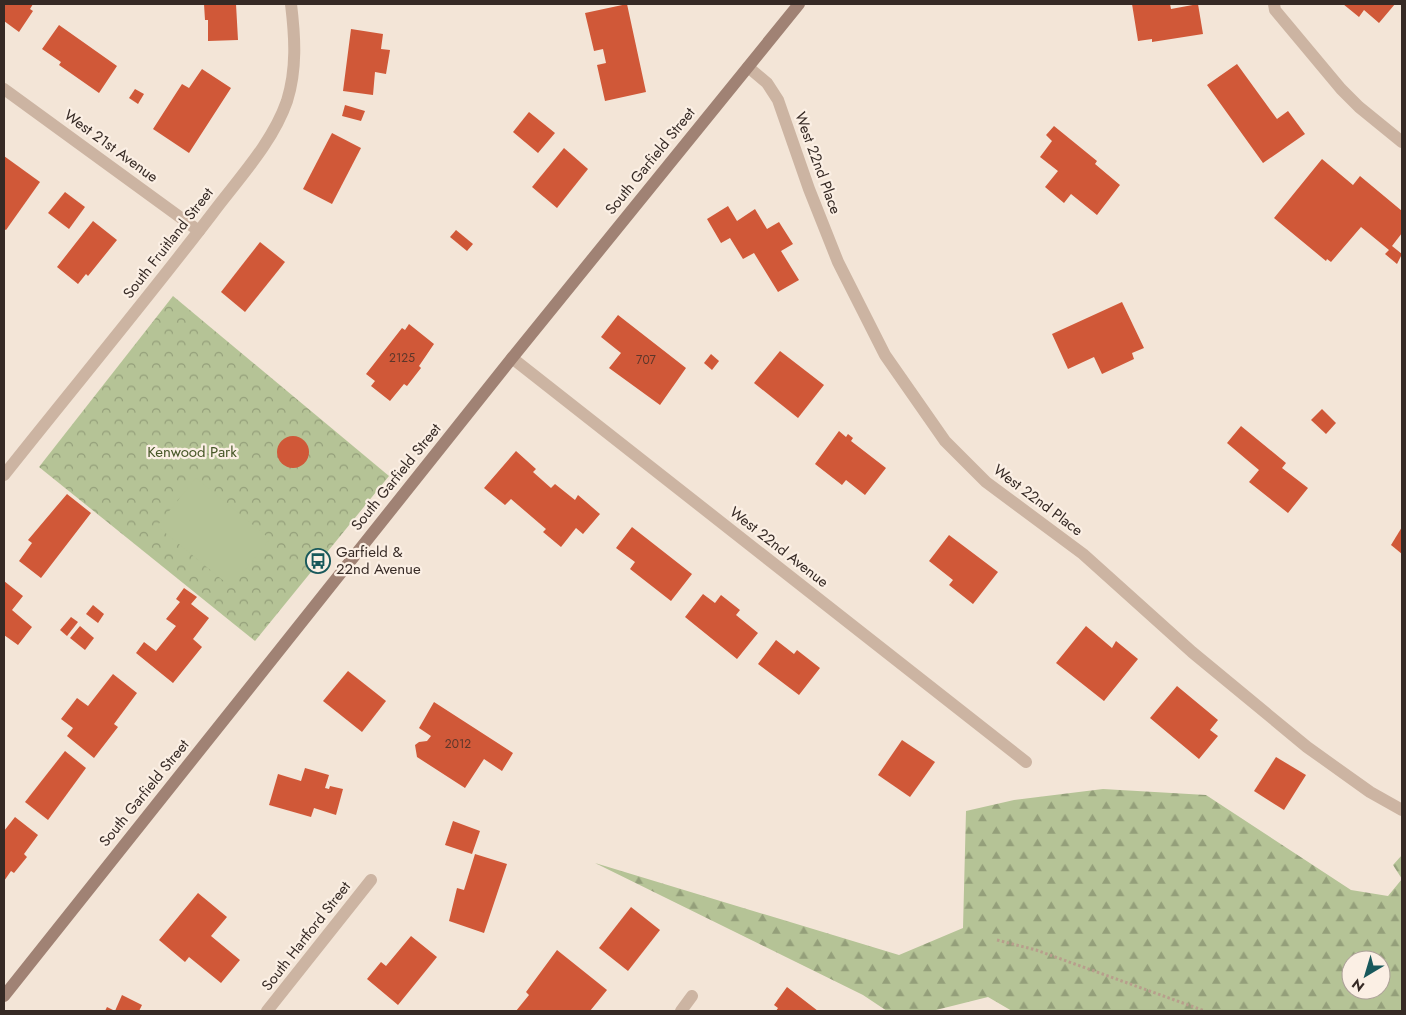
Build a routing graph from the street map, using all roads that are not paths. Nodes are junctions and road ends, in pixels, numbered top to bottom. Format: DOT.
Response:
graph roads {
  1 [pos="291,4"];
  2 [pos="799,4"];
  3 [pos="1274,4"];
  4 [pos="748,67"];
  5 [pos="4,88"];
  6 [pos="1402,142"];
  7 [pos="199,231"];
  8 [pos="512,358"];
  9 [pos="4,475"];
  10 [pos="1026,762"];
  11 [pos="1402,810"];
  12 [pos="371,880"];
  13 [pos="4,996"];
  14 [pos="692,996"];
  15 [pos="267,1011"];
  16 [pos="681,1011"];
  1 -- 7 [label="street, South Fruitland Street"];
  2 -- 4 [label="street, South Garfield Street"];
  3 -- 6 [label="street"];
  4 -- 8 [label="street, South Garfield Street"];
  4 -- 11 [label="street, West 22nd Place"];
  5 -- 7 [label="street, West 21st Avenue"];
  7 -- 9 [label="street, South Fruitland Street"];
  8 -- 10 [label="street, West 22nd Avenue"];
  8 -- 13 [label="street, South Garfield Street"];
  12 -- 15 [label="street, South Hartford Street"];
  14 -- 16 [label="street"];
}
